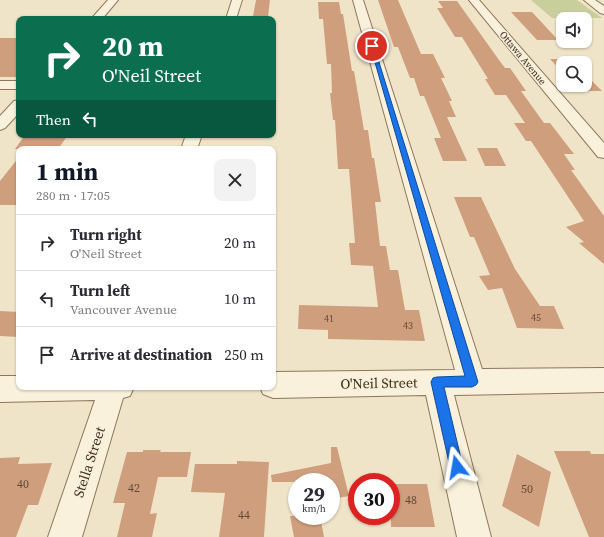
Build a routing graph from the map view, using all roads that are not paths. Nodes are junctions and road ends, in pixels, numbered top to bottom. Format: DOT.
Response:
graph roads {
  1 [pos="113,0"];
  2 [pos="237,0"];
  3 [pos="358,0"];
  4 [pos="474,0"];
  5 [pos="589,0"];
  6 [pos="604,11"];
  7 [pos="99,16"];
  8 [pos="232,16"];
  9 [pos="0,85"];
  10 [pos="16,85"];
  11 [pos="16,107"];
  12 [pos="0,125"];
  13 [pos="604,153"];
  14 [pos="604,380"];
  15 [pos="437,382"];
  16 [pos="472,382"];
  17 [pos="276,385"];
  18 [pos="0,389"];
  19 [pos="16,389"];
  20 [pos="112,390"];
  21 [pos="65,537"];
  22 [pos="474,537"];
  1 -- 7 [label="street"];
  2 -- 8 [label="street"];
  3 -- 16 [label="street"];
  4 -- 13 [label="street, Ottawa Avenue"];
  5 -- 6 [label="street"];
  9 -- 10 [label="street"];
  11 -- 12 [label="street"];
  14 -- 16 [label="street, O'Neil Street"];
  15 -- 16 [label="street, O'Neil Street"];
  15 -- 17 [label="street, O'Neil Street"];
  15 -- 22 [label="street"];
  18 -- 19 [label="street"];
  20 -- 21 [label="street, Stella Street"];
}
